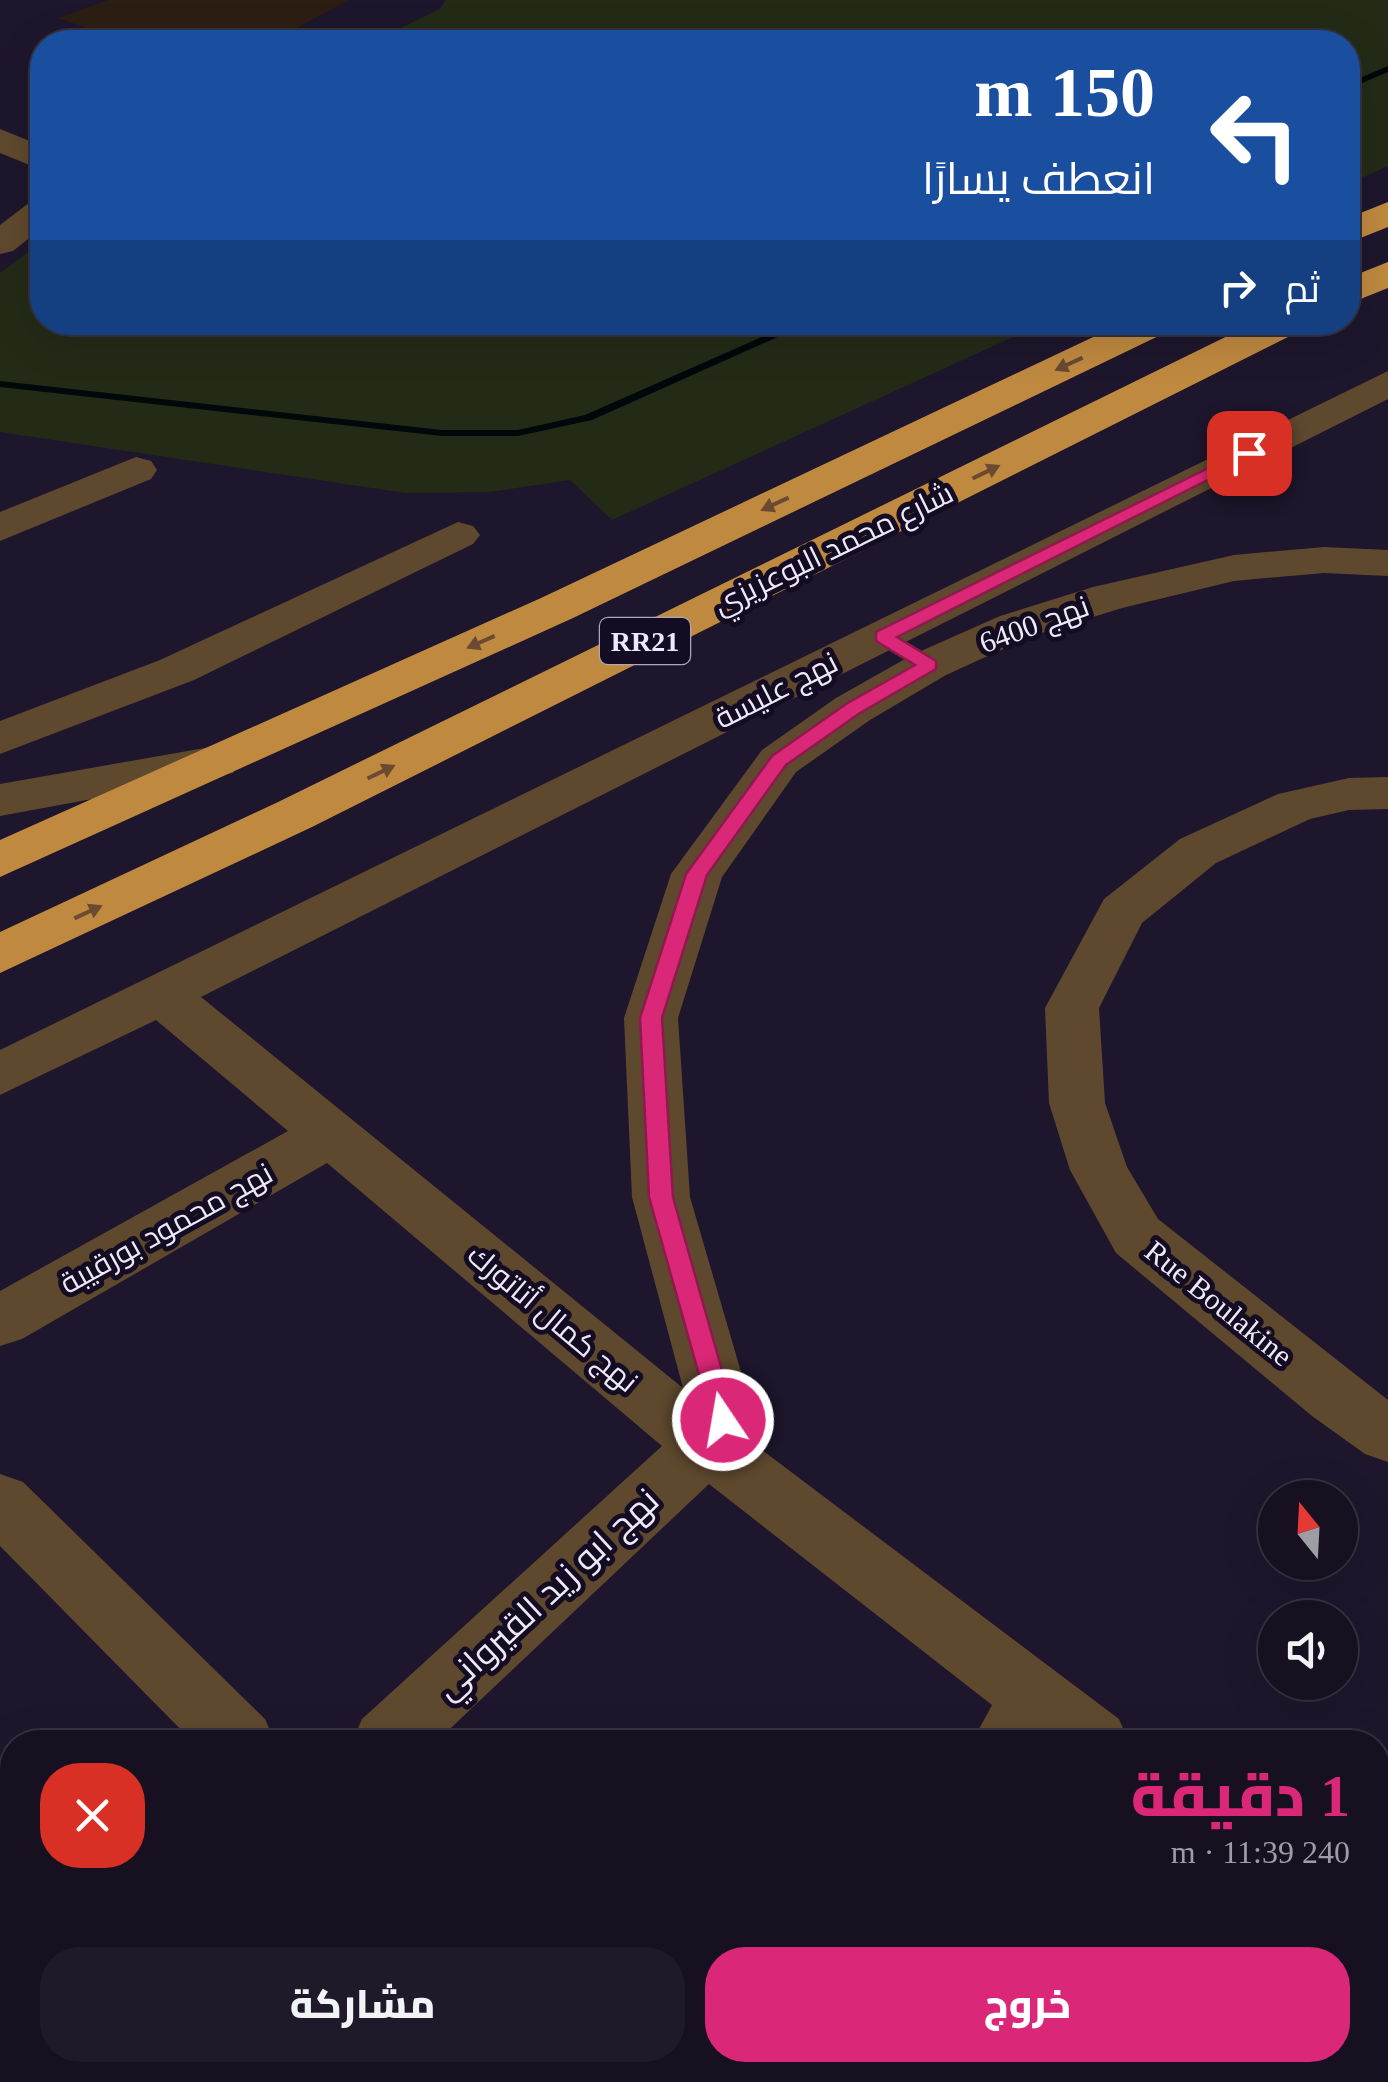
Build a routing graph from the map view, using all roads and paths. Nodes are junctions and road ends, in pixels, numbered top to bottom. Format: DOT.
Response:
graph roads {
  1 [pos="0,140"];
  2 [pos="30,154"];
  3 [pos="1388,212"];
  4 [pos="30,220"];
  5 [pos="1360,226"];
  6 [pos="0,242"];
  7 [pos="1388,273"];
  8 [pos="1360,287"];
  9 [pos="1130,335"];
  10 [pos="1262,335"];
  11 [pos="1388,383"];
  12 [pos="136,470"];
  13 [pos="0,528"];
  14 [pos="458,535"];
  15 [pos="1388,563"];
  16 [pos="882,636"];
  17 [pos="929,665"];
  18 [pos="0,738"];
  19 [pos="216,762"];
  20 [pos="1388,793"];
  21 [pos="0,800"];
  22 [pos="0,860"];
  23 [pos="0,954"];
  24 [pos="162,994"];
  25 [pos="0,1074"];
  26 [pos="331,1134"];
  27 [pos="0,1322"];
  28 [pos="1388,1435"];
  29 [pos="706,1444"];
  30 [pos="0,1502"];
  31 [pos="1023,1720"];
  32 [pos="228,1730"];
  33 [pos="400,1730"];
  34 [pos="1055,1730"];
  1 -- 2 [label="street"];
  3 -- 5 [label="highway"];
  4 -- 6 [label="street"];
  7 -- 8 [label="highway"];
  9 -- 19 [label="highway, RR21, one-way"];
  23 -- 10 [label="highway, شارع محمد البوعزيزي / RR21, one-way"];
  11 -- 16 [label="street, نهج عليسة"];
  12 -- 13 [label="street"];
  14 -- 18 [label="street"];
  15 -- 17 [label="street, نهج 6400"];
  16 -- 17 [label="street"];
  16 -- 24 [label="street, نهج عليسة"];
  17 -- 29 [label="street, نهج 6400"];
  19 -- 21 [label="street"];
  19 -- 22 [label="highway, RR21"];
  20 -- 28 [label="street, Rue Boulakine"];
  24 -- 25 [label="street, نهج عليسة"];
  24 -- 26 [label="street, نهج كمال أتاتورك"];
  26 -- 27 [label="street, نهج محمود بورقيبة"];
  26 -- 29 [label="street, نهج كمال أتاتورك"];
  29 -- 31 [label="street, نهج كمال أتاتورك"];
  29 -- 33 [label="street, نهج ابو زيد القيرواني"];
  30 -- 32 [label="street"];
  31 -- 34 [label="street, نهج كمال أتاتورك"];
}
